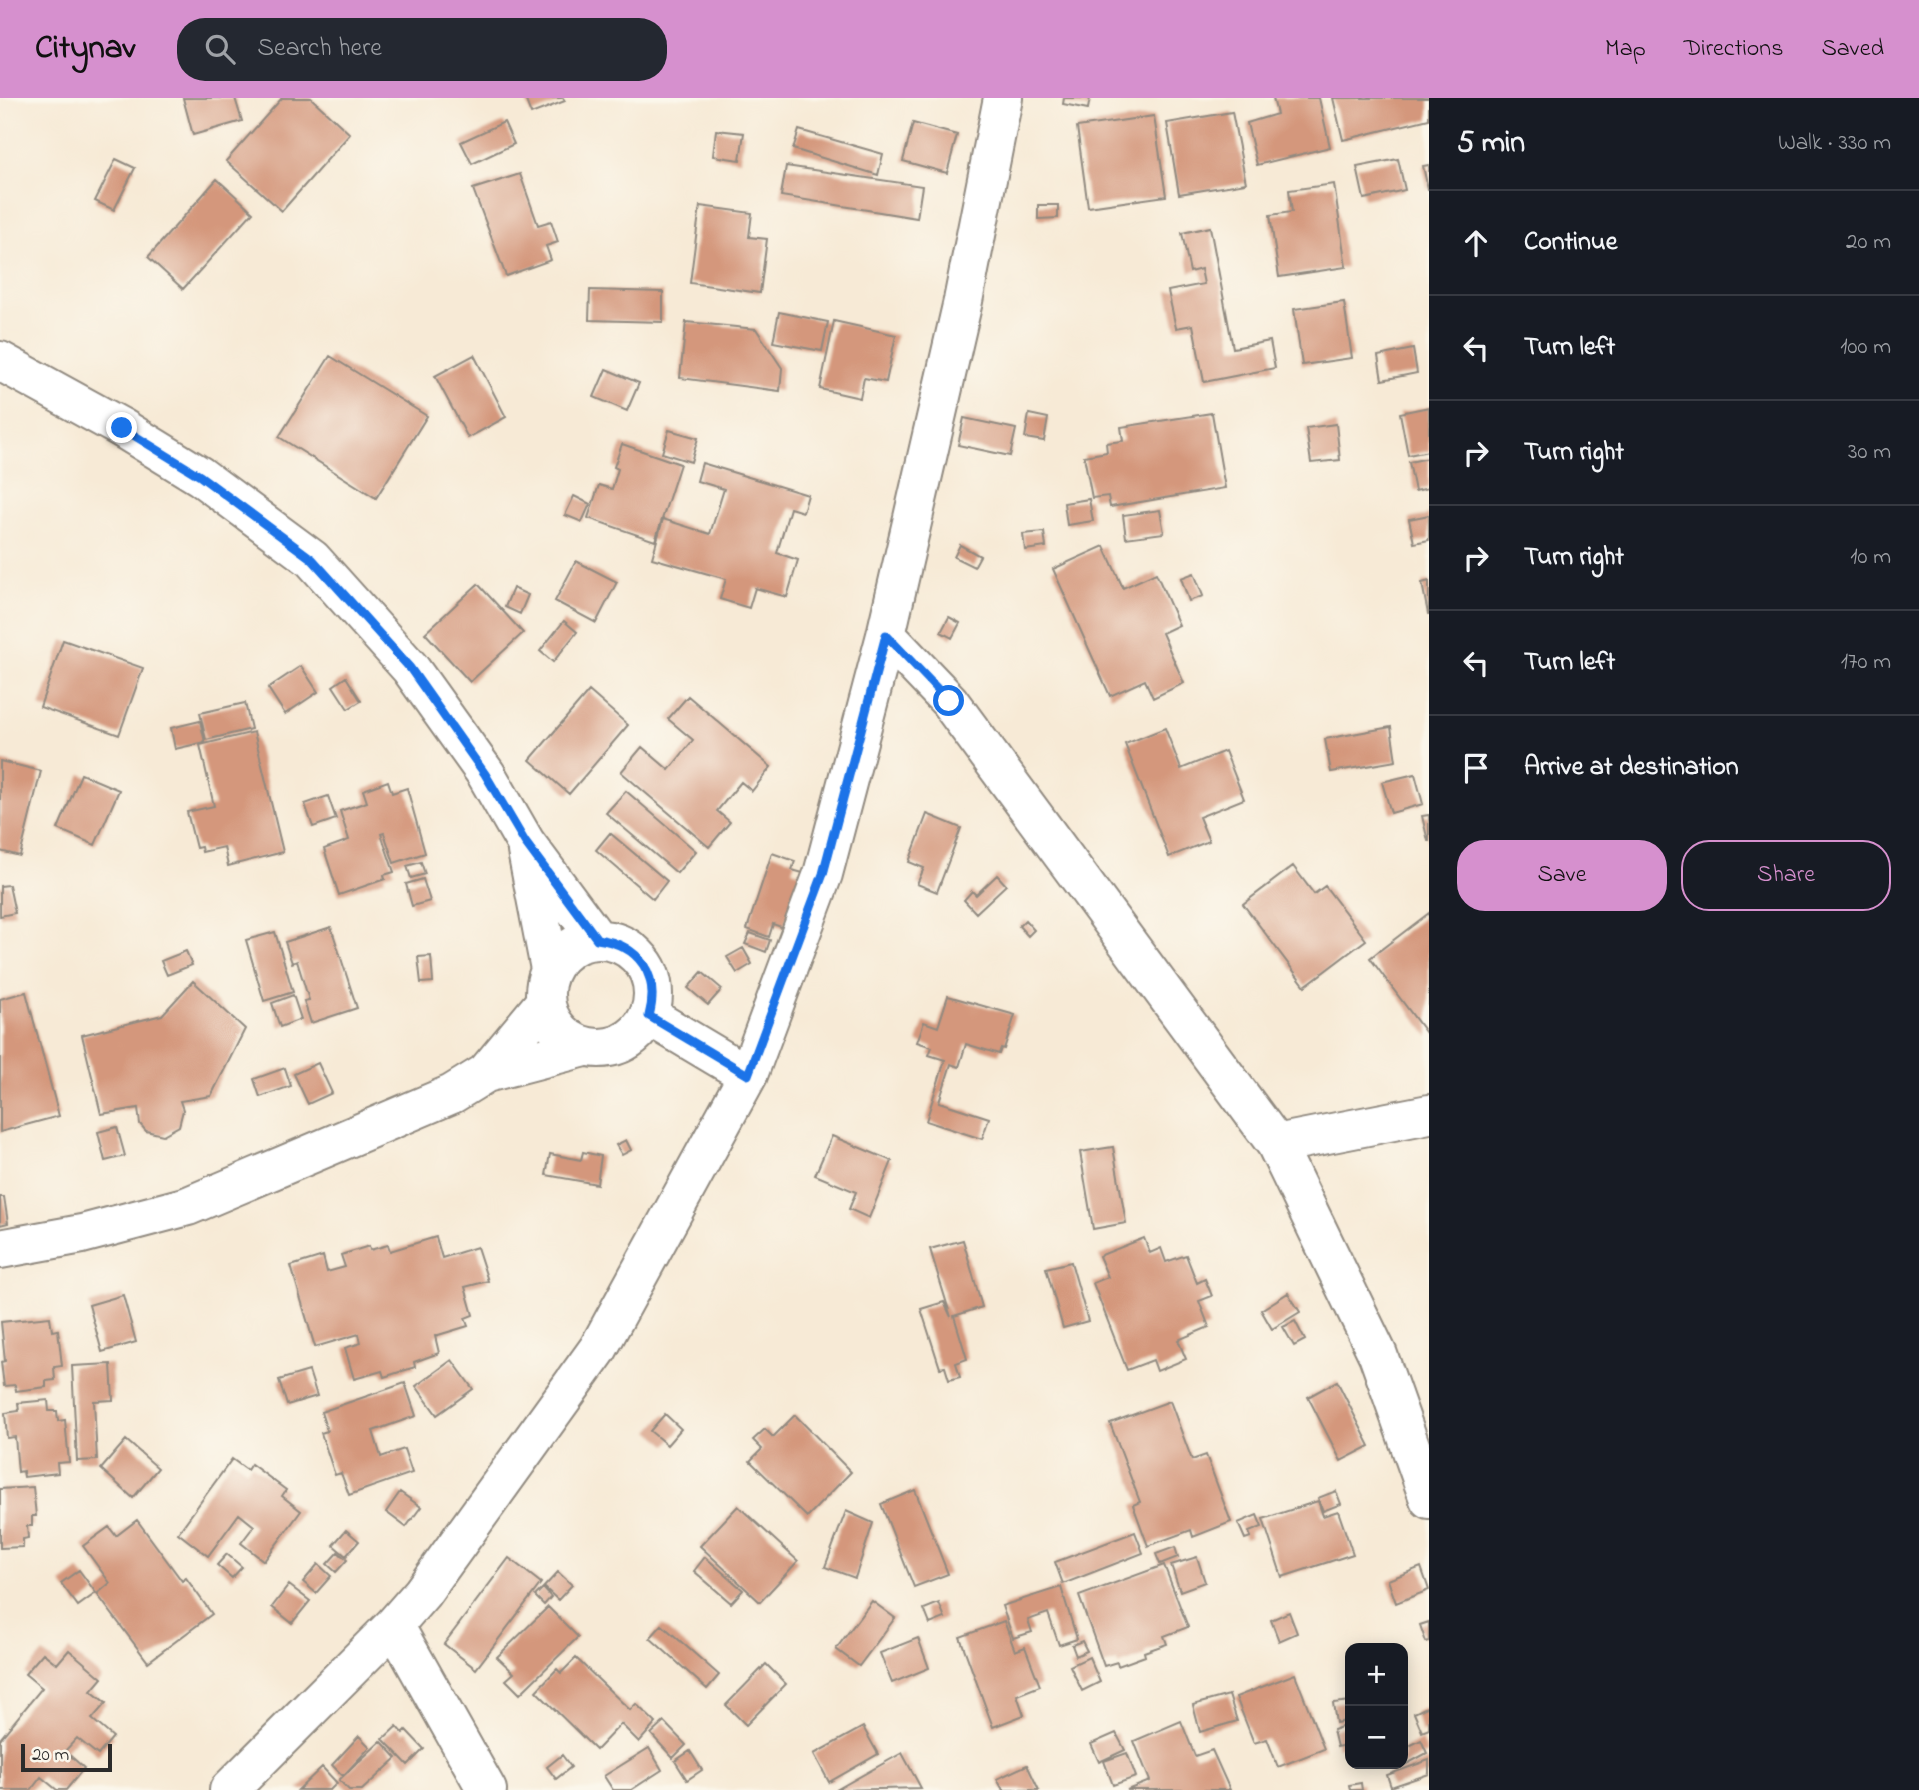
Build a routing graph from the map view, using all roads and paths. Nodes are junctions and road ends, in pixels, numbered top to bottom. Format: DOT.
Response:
graph roads {
  1 [pos="1003,98"];
  2 [pos="0,361"];
  3 [pos="886,635"];
  4 [pos="525,842"];
  5 [pos="597,939"];
  6 [pos="547,986"];
  7 [pos="649,1016"];
  8 [pos="585,1047"];
  9 [pos="486,1073"];
  10 [pos="748,1075"];
  11 [pos="1429,1114"];
  12 [pos="1276,1144"];
  13 [pos="0,1249"];
  14 [pos="1429,1499"];
  15 [pos="394,1625"];
  16 [pos="229,1790"];
  17 [pos="487,1790"];
  1 -- 3 [label="street"];
  2 -- 4 [label="street"];
  3 -- 10 [label="street"];
  3 -- 12 [label="street"];
  4 -- 5 [label="street"];
  4 -- 6 [label="street"];
  5 -- 6 [label="street"];
  5 -- 7 [label="street"];
  6 -- 8 [label="street"];
  6 -- 9 [label="street"];
  7 -- 8 [label="street"];
  7 -- 10 [label="street"];
  8 -- 9 [label="street"];
  9 -- 13 [label="street"];
  10 -- 15 [label="street"];
  11 -- 12 [label="street"];
  12 -- 14 [label="street"];
  15 -- 16 [label="street"];
  15 -- 17 [label="street"];
}
